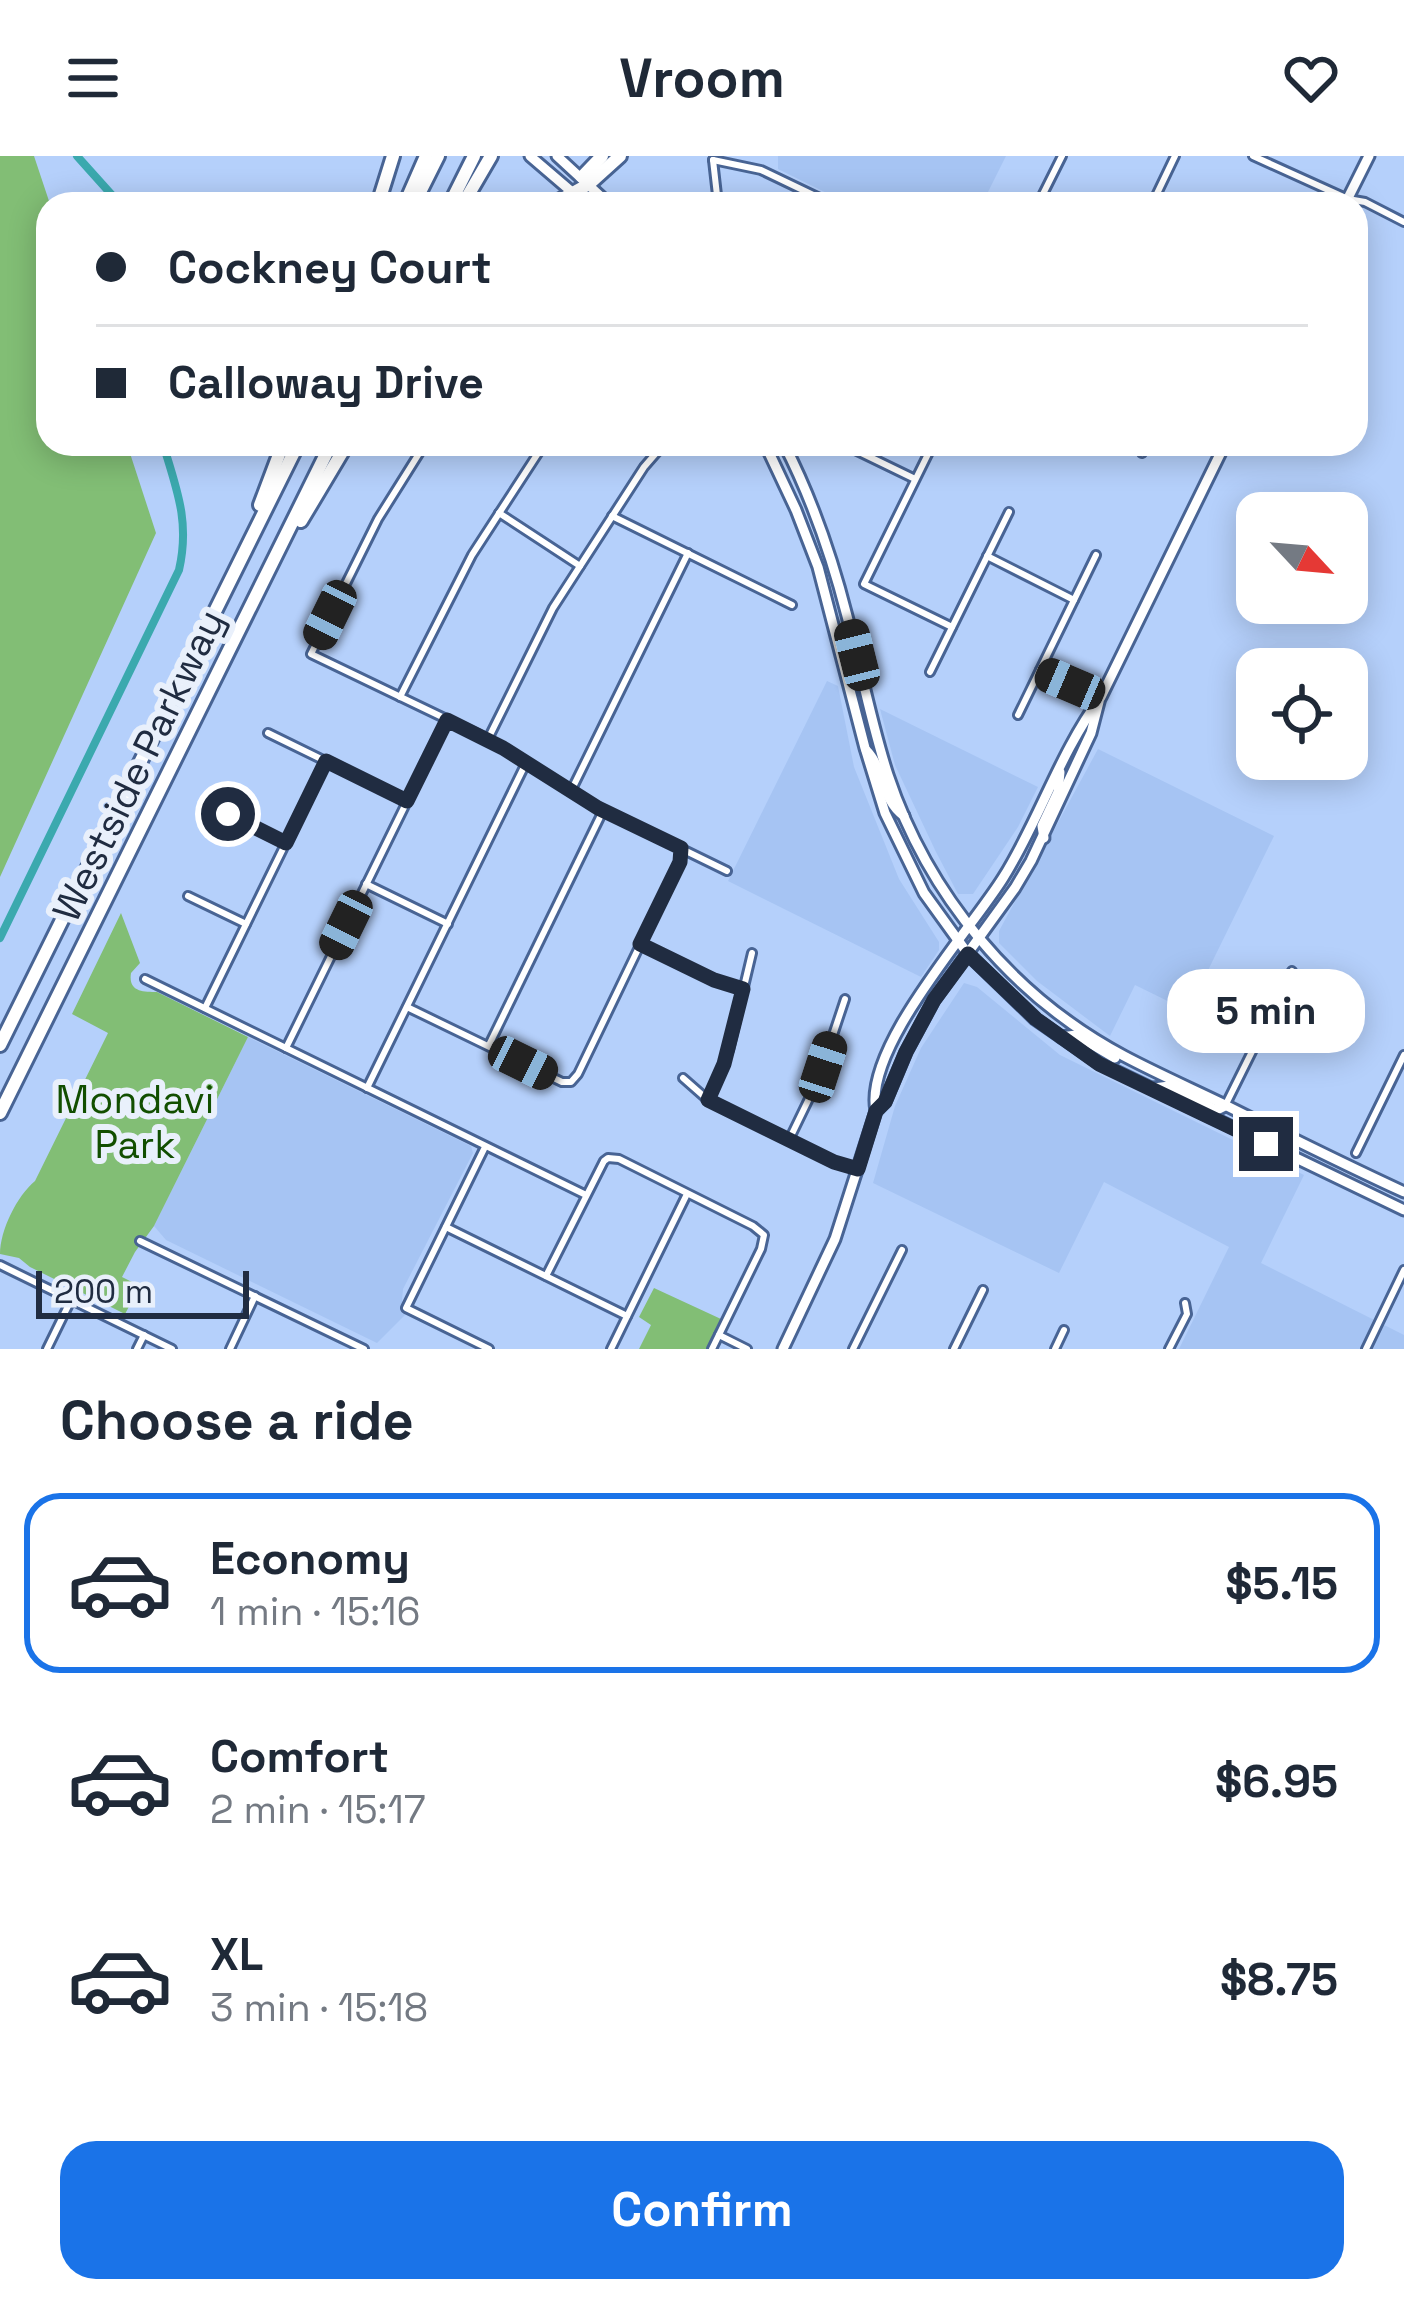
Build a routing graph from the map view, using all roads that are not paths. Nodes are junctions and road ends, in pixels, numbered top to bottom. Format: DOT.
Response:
graph roads {
  1 [pos="394,156"];
  2 [pos="426,156"];
  3 [pos="438,156"];
  4 [pos="474,156"];
  5 [pos="491,156"];
  6 [pos="530,156"];
  7 [pos="557,156"];
  8 [pos="602,156"];
  9 [pos="620,156"];
  10 [pos="1062,156"];
  11 [pos="1175,156"];
  12 [pos="1253,156"];
  13 [pos="1370,156"];
  14 [pos="713,158"];
  15 [pos="585,181"];
  16 [pos="382,192"];
  17 [pos="410,192"];
  18 [pos="420,192"];
  19 [pos="456,192"];
  20 [pos="470,192"];
  21 [pos="573,192"];
  22 [pos="575,192"];
  23 [pos="596,192"];
  24 [pos="717,192"];
  25 [pos="807,192"];
  26 [pos="1044,192"];
  27 [pos="1158,192"];
  28 [pos="1328,192"];
  29 [pos="1352,192"];
  30 [pos="1368,204"];
  31 [pos="1404,222"];
  32 [pos="279,456"];
  33 [pos="292,456"];
  34 [pos="325,456"];
  35 [pos="340,456"];
  36 [pos="417,456"];
  37 [pos="536,456"];
  38 [pos="654,456"];
  39 [pos="771,456"];
  40 [pos="789,456"];
  41 [pos="868,456"];
  42 [pos="927,456"];
  43 [pos="1219,456"];
  44 [pos="915,479"];
  45 [pos="1009,512"];
  46 [pos="499,513"];
  47 [pos="612,516"];
  48 [pos="688,553"];
  49 [pos="1096,555"];
  50 [pos="987,556"];
  51 [pos="240,561"];
  52 [pos="269,566"];
  53 [pos="580,566"];
  54 [pos="1074,600"];
  55 [pos="792,604"];
  56 [pos="952,627"];
  57 [pos="1040,670"];
  58 [pos="930,672"];
  59 [pos="852,696"];
  60 [pos="400,697"];
  61 [pos="1101,697"];
  62 [pos="1018,715"];
  63 [pos="447,720"];
  64 [pos="268,733"];
  65 [pos="488,740"];
  66 [pos="865,748"];
  67 [pos="880,748"];
  68 [pos="326,761"];
  69 [pos="1062,761"];
  70 [pos="526,763"];
  71 [pos="571,791"];
  72 [pos="407,801"];
  73 [pos="603,811"];
  74 [pos="228,814"];
  75 [pos="904,816"];
  76 [pos="1044,838"];
  77 [pos="286,843"];
  78 [pos="681,848"];
  79 [pos="728,871"];
  80 [pos="366,884"];
  81 [pos="188,896"];
  82 [pos="246,924"];
  83 [pos="448,924"];
  84 [pos="968,926"];
  85 [pos="978,940"];
  86 [pos="958,941"];
  87 [pos="640,944"];
  88 [pos="752,953"];
  89 [pos="968,954"];
  90 [pos="1292,971"];
  91 [pos="145,979"];
  92 [pos="743,989"];
  93 [pos="845,999"];
  94 [pos="407,1006"];
  95 [pos="205,1008"];
  96 [pos="1060,1037"];
  97 [pos="0,1046"];
  98 [pos="489,1046"];
  99 [pos="286,1048"];
  100 [pos="1404,1055"];
  101 [pos="1132,1060"];
  102 [pos="1395,1074"];
  103 [pos="683,1078"];
  104 [pos="1404,1078"];
  105 [pos="368,1088"];
  106 [pos="1148,1088"];
  107 [pos="708,1100"];
  108 [pos="1225,1106"];
  109 [pos="876,1111"];
  110 [pos="0,1113"];
  111 [pos="789,1139"];
  112 [pos="485,1146"];
  113 [pos="1356,1153"];
  114 [pos="858,1169"];
  115 [pos="1404,1192"];
  116 [pos="687,1194"];
  117 [pos="586,1195"];
  118 [pos="1404,1210"];
  119 [pos="446,1227"];
  120 [pos="140,1241"];
  121 [pos="902,1250"];
  122 [pos="0,1265"];
  123 [pos="1404,1270"];
  124 [pos="546,1276"];
  125 [pos="983,1290"];
  126 [pos="256,1296"];
  127 [pos="71,1300"];
  128 [pos="1185,1303"];
  129 [pos="627,1316"];
  130 [pos="1064,1330"];
  131 [pos="144,1335"];
  132 [pos="719,1335"];
  133 [pos="715,1348"];
  134 [pos="47,1349"];
  135 [pos="137,1349"];
  136 [pos="172,1349"];
  137 [pos="230,1349"];
  138 [pos="364,1349"];
  139 [pos="489,1349"];
  140 [pos="611,1349"];
  141 [pos="746,1349"];
  142 [pos="782,1349"];
  143 [pos="853,1349"];
  144 [pos="954,1349"];
  145 [pos="1055,1349"];
  146 [pos="1169,1349"];
  147 [pos="1366,1349"];
  1 -- 16 [label="highway"];
  2 -- 17 [label="highway"];
  3 -- 18 [label="highway"];
  4 -- 19 [label="highway"];
  5 -- 20 [label="highway"];
  6 -- 21 [label="main road"];
  7 -- 15 [label="main road"];
  8 -- 15 [label="highway"];
  9 -- 15 [label="highway"];
  10 -- 26 [label="street"];
  11 -- 27 [label="street"];
  12 -- 28 [label="street"];
  13 -- 29 [label="main road"];
  14 -- 24 [label="street"];
  14 -- 25 [label="street"];
  15 -- 22 [label="highway"];
  15 -- 23 [label="main road"];
  30 -- 31 [label="street"];
  32 -- 51 [label="highway"];
  33 -- 51 [label="highway, Westside Parkway"];
  34 -- 52 [label="highway, Westside Parkway"];
  35 -- 52 [label="highway"];
  36 -- 60 [label="street"];
  37 -- 46 [label="street"];
  38 -- 47 [label="street"];
  39 -- 59 [label="main road"];
  40 -- 67 [label="main road"];
  41 -- 44 [label="street"];
  42 -- 44 [label="street"];
  43 -- 61 [label="main road"];
  44 -- 56 [label="street"];
  45 -- 50 [label="street"];
  46 -- 53 [label="street"];
  46 -- 60 [label="street"];
  47 -- 48 [label="street"];
  47 -- 53 [label="street"];
  48 -- 55 [label="street"];
  48 -- 71 [label="street"];
  49 -- 54 [label="street"];
  50 -- 54 [label="street"];
  50 -- 56 [label="street"];
  51 -- 97 [label="highway, Westside Parkway"];
  52 -- 110 [label="highway, Westside Parkway"];
  53 -- 65 [label="street"];
  54 -- 57 [label="street"];
  56 -- 58 [label="street"];
  57 -- 61 [label="street"];
  57 -- 62 [label="street"];
  59 -- 66 [label="main road"];
  59 -- 67 [label="main road"];
  60 -- 63 [label="street"];
  61 -- 69 [label="main road"];
  61 -- 76 [label="main road"];
  63 -- 65 [label="street"];
  63 -- 72 [label="street"];
  64 -- 68 [label="street"];
  65 -- 70 [label="street"];
  66 -- 75 [label="main road"];
  66 -- 86 [label="main road"];
  67 -- 75 [label="main road"];
  68 -- 72 [label="street"];
  68 -- 77 [label="street"];
  69 -- 76 [label="main road"];
  69 -- 84 [label="main road"];
  70 -- 71 [label="street"];
  70 -- 83 [label="street"];
  71 -- 73 [label="street"];
  72 -- 80 [label="street"];
  73 -- 78 [label="street"];
  73 -- 98 [label="street"];
  74 -- 77 [label="street"];
  75 -- 84 [label="main road"];
  76 -- 85 [label="main road"];
  77 -- 82 [label="street"];
  78 -- 79 [label="street"];
  78 -- 87 [label="street"];
  80 -- 83 [label="street"];
  80 -- 99 [label="street"];
  81 -- 82 [label="street"];
  82 -- 95 [label="street"];
  83 -- 94 [label="street"];
  84 -- 85 [label="main road"];
  84 -- 86 [label="main road"];
  85 -- 89 [label="main road"];
  85 -- 101 [label="main road"];
  86 -- 89 [label="main road"];
  86 -- 109 [label="main road"];
  87 -- 92 [label="street"];
  87 -- 98 [label="street"];
  88 -- 92 [label="street"];
  89 -- 96 [label="main road"];
  89 -- 109 [label="main road"];
  90 -- 108 [label="street"];
  91 -- 95 [label="street"];
  92 -- 107 [label="street"];
  93 -- 111 [label="street"];
  94 -- 98 [label="street"];
  94 -- 105 [label="street"];
  95 -- 99 [label="street"];
  96 -- 101 [label="main road"];
  96 -- 106 [label="main road"];
  99 -- 105 [label="street"];
  100 -- 102 [label="street"];
  101 -- 108 [label="main road"];
  102 -- 104 [label="street"];
  102 -- 113 [label="street"];
  103 -- 107 [label="street"];
  105 -- 112 [label="street"];
  106 -- 108 [label="main road"];
  106 -- 118 [label="main road"];
  107 -- 111 [label="street"];
  108 -- 115 [label="main road"];
  109 -- 114 [label="main road"];
  111 -- 114 [label="street"];
  112 -- 117 [label="street"];
  112 -- 119 [label="street"];
  114 -- 142 [label="main road"];
  116 -- 117 [label="street"];
  116 -- 129 [label="street"];
  116 -- 132 [label="street"];
  117 -- 124 [label="street"];
  119 -- 124 [label="street"];
  119 -- 139 [label="street"];
  120 -- 126 [label="street"];
  121 -- 143 [label="street"];
  122 -- 127 [label="street"];
  123 -- 147 [label="street"];
  124 -- 129 [label="street"];
  125 -- 144 [label="street"];
  126 -- 137 [label="street"];
  126 -- 138 [label="street"];
  127 -- 131 [label="street"];
  127 -- 134 [label="street"];
  128 -- 146 [label="street"];
  129 -- 140 [label="street"];
  130 -- 145 [label="street"];
  131 -- 135 [label="street"];
  131 -- 136 [label="street"];
  132 -- 133 [label="street"];
  132 -- 141 [label="street"];
}
